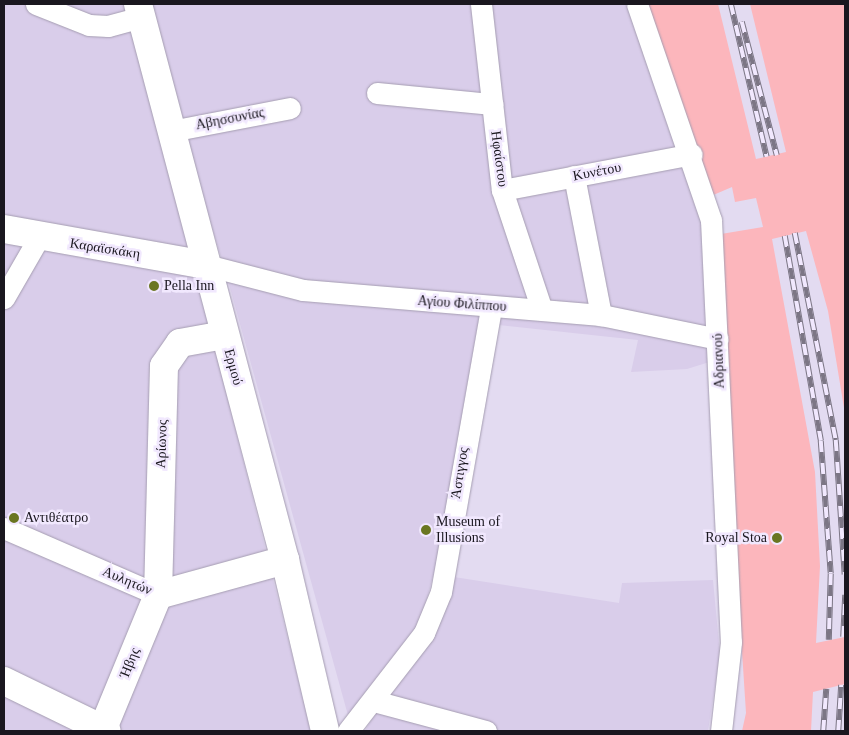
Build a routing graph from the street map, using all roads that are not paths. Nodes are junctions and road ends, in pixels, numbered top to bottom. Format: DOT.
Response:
graph roads {
  1 [pos="36,4"];
  2 [pos="481,4"];
  3 [pos="637,4"];
  4 [pos="139,10"];
  5 [pos="376,93"];
  6 [pos="492,104"];
  7 [pos="290,108"];
  8 [pos="171,131"];
  9 [pos="692,154"];
  10 [pos="574,176"];
  11 [pos="502,190"];
  12 [pos="4,229"];
  13 [pos="38,239"];
  14 [pos="206,265"];
  15 [pos="4,298"];
  16 [pos="491,307"];
  17 [pos="542,310"];
  18 [pos="601,315"];
  19 [pos="224,335"];
  20 [pos="718,339"];
  21 [pos="4,528"];
  22 [pos="285,560"];
  23 [pos="158,595"];
  24 [pos="4,681"];
  25 [pos="374,702"];
  26 [pos="104,731"];
  27 [pos="325,731"];
  28 [pos="348,731"];
  29 [pos="486,731"];
  30 [pos="721,731"];
  1 -- 4 [label="street"];
  2 -- 6 [label="street, Ηφαίστου"];
  3 -- 9 [label="street, Αδριανού"];
  4 -- 8 [label="street, Ερμού"];
  5 -- 6 [label="street"];
  6 -- 11 [label="street, Ηφαίστου"];
  7 -- 8 [label="street, Αβησσυνίας"];
  8 -- 14 [label="street, Ερμού"];
  9 -- 10 [label="street, Κυνέτου"];
  9 -- 20 [label="street, Αδριανού"];
  10 -- 11 [label="street, Κυνέτου"];
  10 -- 18 [label="street"];
  11 -- 17 [label="street, Ηφαίστου"];
  12 -- 13 [label="street, Καραϊσκάκη"];
  13 -- 14 [label="street, Καραϊσκάκη"];
  13 -- 15 [label="street"];
  14 -- 16 [label="street, Αγίου Φιλίππου"];
  14 -- 19 [label="street, Ερμού"];
  16 -- 17 [label="street, Αγίου Φιλίππου"];
  16 -- 25 [label="street, Άστιγγος"];
  17 -- 18 [label="street, Αγίου Φιλίππου"];
  18 -- 20 [label="street, Αγίου Φιλίππου"];
  19 -- 22 [label="street, Ερμού"];
  19 -- 23 [label="street, Αρίωνος"];
  20 -- 30 [label="street, Αδριανού"];
  21 -- 23 [label="street, Αυλητών"];
  22 -- 23 [label="street, Αυλητών"];
  22 -- 27 [label="street, Ερμού"];
  23 -- 26 [label="street, Ήβης"];
  24 -- 26 [label="street"];
  25 -- 28 [label="street, Άστιγγος"];
  25 -- 29 [label="street"];
}
